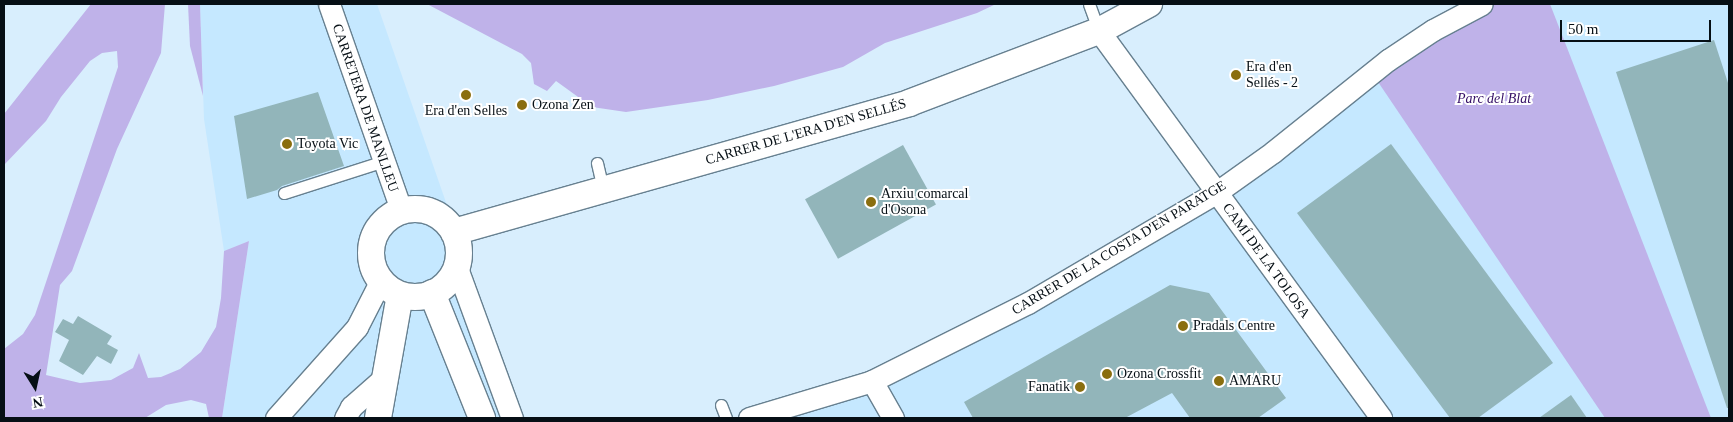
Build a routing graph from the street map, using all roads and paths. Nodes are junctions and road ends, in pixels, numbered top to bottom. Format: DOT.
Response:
graph roads {
  1 [pos="329,4"];
  2 [pos="1088,4"];
  3 [pos="1149,4"];
  4 [pos="1482,4"];
  5 [pos="1099,31"];
  6 [pos="384,161"];
  7 [pos="597,163"];
  8 [pos="603,188"];
  9 [pos="1217,192"];
  10 [pos="284,193"];
  11 [pos="402,212"];
  12 [pos="454,232"];
  13 [pos="456,268"];
  14 [pos="390,288"];
  15 [pos="432,293"];
  16 [pos="385,377"];
  17 [pos="872,381"];
  18 [pos="721,405"];
  19 [pos="276,418"];
  20 [pos="345,418"];
  21 [pos="378,418"];
  22 [pos="482,418"];
  23 [pos="512,418"];
  24 [pos="726,418"];
  25 [pos="750,418"];
  26 [pos="893,418"];
  27 [pos="1381,418"];
  1 -- 6 [label="street, CARRETERA DE MANLLEU"];
  2 -- 5 [label="lane"];
  3 -- 5 [label="street, CARRER DE L'ERA D'EN SELLÉS"];
  4 -- 9 [label="street, CARRER DE LA COSTA D'EN PARATGE"];
  5 -- 8 [label="street, CARRER DE L'ERA D'EN SELLÉS"];
  5 -- 9 [label="street, CAMÍ DE LA TOLOSA"];
  6 -- 10 [label="lane"];
  6 -- 11 [label="street, CARRETERA DE MANLLEU"];
  7 -- 8 [label="lane"];
  8 -- 12 [label="street, CARRER DE L'ERA D'EN SELLÉS"];
  9 -- 17 [label="street, CARRER DE LA COSTA D'EN PARATGE"];
  9 -- 27 [label="street, CAMÍ DE LA TOLOSA"];
  11 -- 12 [label="street"];
  11 -- 14 [label="street"];
  12 -- 13 [label="street"];
  13 -- 15 [label="street"];
  13 -- 23 [label="street"];
  14 -- 15 [label="street"];
  14 -- 16 [label="street"];
  14 -- 19 [label="street"];
  15 -- 22 [label="street"];
  16 -- 20 [label="street"];
  16 -- 21 [label="street"];
  17 -- 25 [label="street, CARRER DE LA COSTA D'EN PARATGE"];
  17 -- 26 [label="street"];
  18 -- 24 [label="lane"];
}
